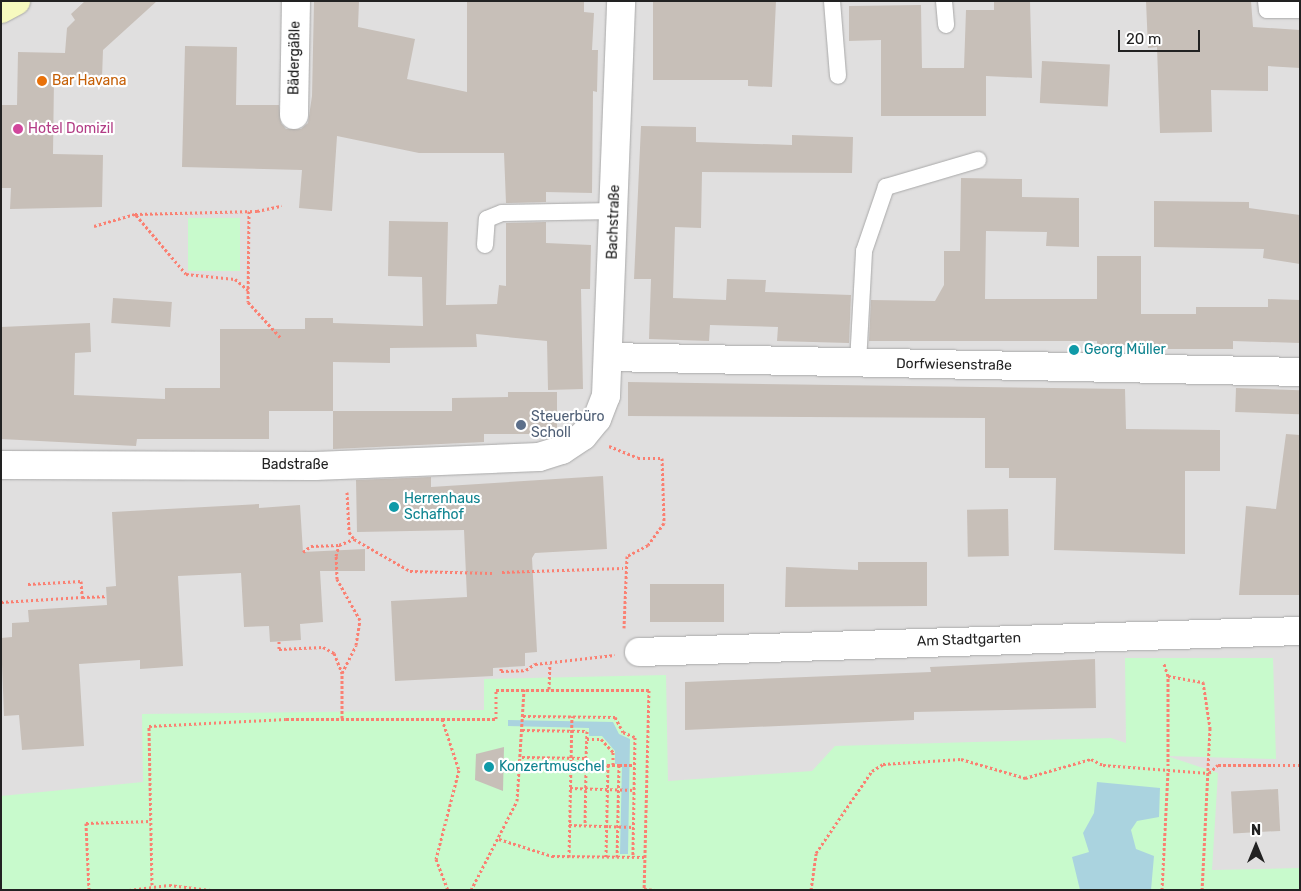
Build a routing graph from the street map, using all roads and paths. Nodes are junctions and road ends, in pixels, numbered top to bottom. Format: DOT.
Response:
graph roads {
  1 [pos="16,1"];
  2 [pos="296,1"];
  3 [pos="621,1"];
  4 [pos="832,1"];
  5 [pos="944,1"];
  6 [pos="1266,1"];
  7 [pos="1,9"];
  8 [pos="1300,10"];
  9 [pos="946,25"];
  10 [pos="838,76"];
  11 [pos="294,116"];
  12 [pos="978,160"];
  13 [pos="281,206"];
  14 [pos="249,211"];
  15 [pos="614,212"];
  16 [pos="135,214"];
  17 [pos="94,226"];
  18 [pos="485,244"];
  19 [pos="248,290"];
  20 [pos="281,338"];
  21 [pos="609,357"];
  22 [pos="858,363"];
  23 [pos="1300,372"];
  24 [pos="583,436"];
  25 [pos="346,464"];
  26 [pos="1,465"];
  27 [pos="354,539"];
  28 [pos="339,545"];
  29 [pos="303,552"];
  30 [pos="623,568"];
  31 [pos="492,572"];
  32 [pos="502,572"];
  33 [pos="28,584"];
  34 [pos="106,596"];
  35 [pos="82,597"];
  36 [pos="1,602"];
  37 [pos="1300,631"];
  38 [pos="1155,634"];
  39 [pos="278,641"];
  40 [pos="629,647"];
  41 [pos="550,664"];
  42 [pos="501,668"];
  43 [pos="342,673"];
  44 [pos="1168,676"];
  45 [pos="524,689"];
  46 [pos="550,689"];
  47 [pos="523,717"];
  48 [pos="342,718"];
  49 [pos="572,718"];
  50 [pos="442,719"];
  51 [pos="522,728"];
  52 [pos="571,730"];
  53 [pos="587,739"];
  54 [pos="522,757"];
  55 [pos="571,758"];
  56 [pos="586,758"];
  57 [pos="592,764"];
  58 [pos="608,765"];
  59 [pos="613,765"];
  60 [pos="1300,765"];
  61 [pos="619,766"];
  62 [pos="633,766"];
  63 [pos="521,770"];
  64 [pos="570,770"];
  65 [pos="586,770"];
  66 [pos="1168,771"];
  67 [pos="1209,773"];
  68 [pos="570,788"];
  69 [pos="586,789"];
  70 [pos="607,789"];
  71 [pos="618,789"];
  72 [pos="633,790"];
  73 [pos="151,822"];
  74 [pos="569,825"];
  75 [pos="585,825"];
  76 [pos="607,826"];
  77 [pos="618,826"];
  78 [pos="632,826"];
  79 [pos="499,839"];
  80 [pos="568,857"];
  81 [pos="606,857"];
  82 [pos="617,857"];
  83 [pos="633,857"];
  84 [pos="645,857"];
  85 [pos="152,885"];
  86 [pos="183,888"];
  87 [pos="88,890"];
  88 [pos="129,890"];
  89 [pos="211,890"];
  90 [pos="448,890"];
  91 [pos="471,890"];
  92 [pos="654,890"];
  93 [pos="811,890"];
  94 [pos="1162,890"];
  95 [pos="1202,890"];
  1 -- 7 [label="main road"];
  2 -- 11 [label="street, Bädergäßle"];
  3 -- 15 [label="street, Bachstraße"];
  4 -- 10 [label="lane"];
  5 -- 9 [label="lane"];
  6 -- 8 [label="lane"];
  12 -- 22 [label="lane"];
  13 -- 14 [label="path"];
  14 -- 16 [label="path"];
  14 -- 19 [label="path"];
  15 -- 18 [label="lane"];
  15 -- 21 [label="street, Bachstraße"];
  16 -- 17 [label="path"];
  16 -- 19 [label="path"];
  19 -- 20 [label="path"];
  21 -- 22 [label="street, Dorfwiesenstraße"];
  21 -- 24 [label="street, Bachstraße"];
  22 -- 23 [label="street, Dorfwiesenstraße"];
  24 -- 25 [label="street, Badstraße"];
  24 -- 30 [label="path"];
  25 -- 26 [label="street, Badstraße"];
  25 -- 27 [label="path"];
  27 -- 28 [label="path"];
  27 -- 31 [label="path"];
  28 -- 29 [label="path"];
  28 -- 43 [label="path"];
  30 -- 32 [label="path"];
  30 -- 40 [label="path"];
  33 -- 35 [label="path"];
  34 -- 35 [label="path"];
  35 -- 36 [label="path"];
  37 -- 38 [label="street, Am Stadtgarten"];
  38 -- 40 [label="street, Am Stadtgarten"];
  38 -- 44 [label="path"];
  39 -- 43 [label="path"];
  40 -- 41 [label="path"];
  41 -- 42 [label="path"];
  41 -- 46 [label="path"];
  43 -- 48 [label="path"];
  44 -- 66 [label="path"];
  44 -- 67 [label="path"];
  45 -- 46 [label="path"];
  45 -- 47 [label="path"];
  45 -- 50 [label="path"];
  46 -- 84 [label="path"];
  47 -- 49 [label="path"];
  47 -- 51 [label="path"];
  48 -- 50 [label="path"];
  48 -- 73 [label="path"];
  49 -- 52 [label="path"];
  49 -- 62 [label="path"];
  50 -- 90 [label="path"];
  51 -- 52 [label="path"];
  51 -- 54 [label="path"];
  52 -- 53 [label="path"];
  52 -- 55 [label="path"];
  53 -- 56 [label="path"];
  53 -- 59 [label="path"];
  54 -- 55 [label="path"];
  54 -- 63 [label="path"];
  55 -- 56 [label="path"];
  55 -- 64 [label="path"];
  56 -- 57 [label="path"];
  57 -- 58 [label="path"];
  57 -- 65 [label="path"];
  58 -- 59 [label="path"];
  58 -- 70 [label="path"];
  59 -- 61 [label="path"];
  60 -- 67 [label="path"];
  61 -- 62 [label="path"];
  61 -- 71 [label="path"];
  62 -- 72 [label="path"];
  63 -- 64 [label="path"];
  63 -- 79 [label="path"];
  64 -- 65 [label="path"];
  64 -- 68 [label="path"];
  65 -- 69 [label="path"];
  66 -- 67 [label="path"];
  66 -- 93 [label="path"];
  66 -- 94 [label="path"];
  67 -- 95 [label="path"];
  68 -- 69 [label="path"];
  68 -- 74 [label="path"];
  69 -- 70 [label="path"];
  69 -- 75 [label="path"];
  70 -- 71 [label="path"];
  70 -- 76 [label="path"];
  71 -- 72 [label="path"];
  71 -- 77 [label="path"];
  72 -- 78 [label="path"];
  73 -- 85 [label="path"];
  73 -- 87 [label="path"];
  74 -- 75 [label="path"];
  74 -- 80 [label="path"];
  75 -- 76 [label="path"];
  76 -- 77 [label="path"];
  76 -- 81 [label="path"];
  77 -- 78 [label="path"];
  77 -- 82 [label="path"];
  78 -- 83 [label="path"];
  79 -- 80 [label="path"];
  79 -- 91 [label="path"];
  80 -- 81 [label="path"];
  81 -- 82 [label="path"];
  82 -- 83 [label="path"];
  83 -- 84 [label="path"];
  84 -- 92 [label="path"];
  85 -- 86 [label="path"];
  85 -- 88 [label="path"];
  86 -- 89 [label="path"];
}
